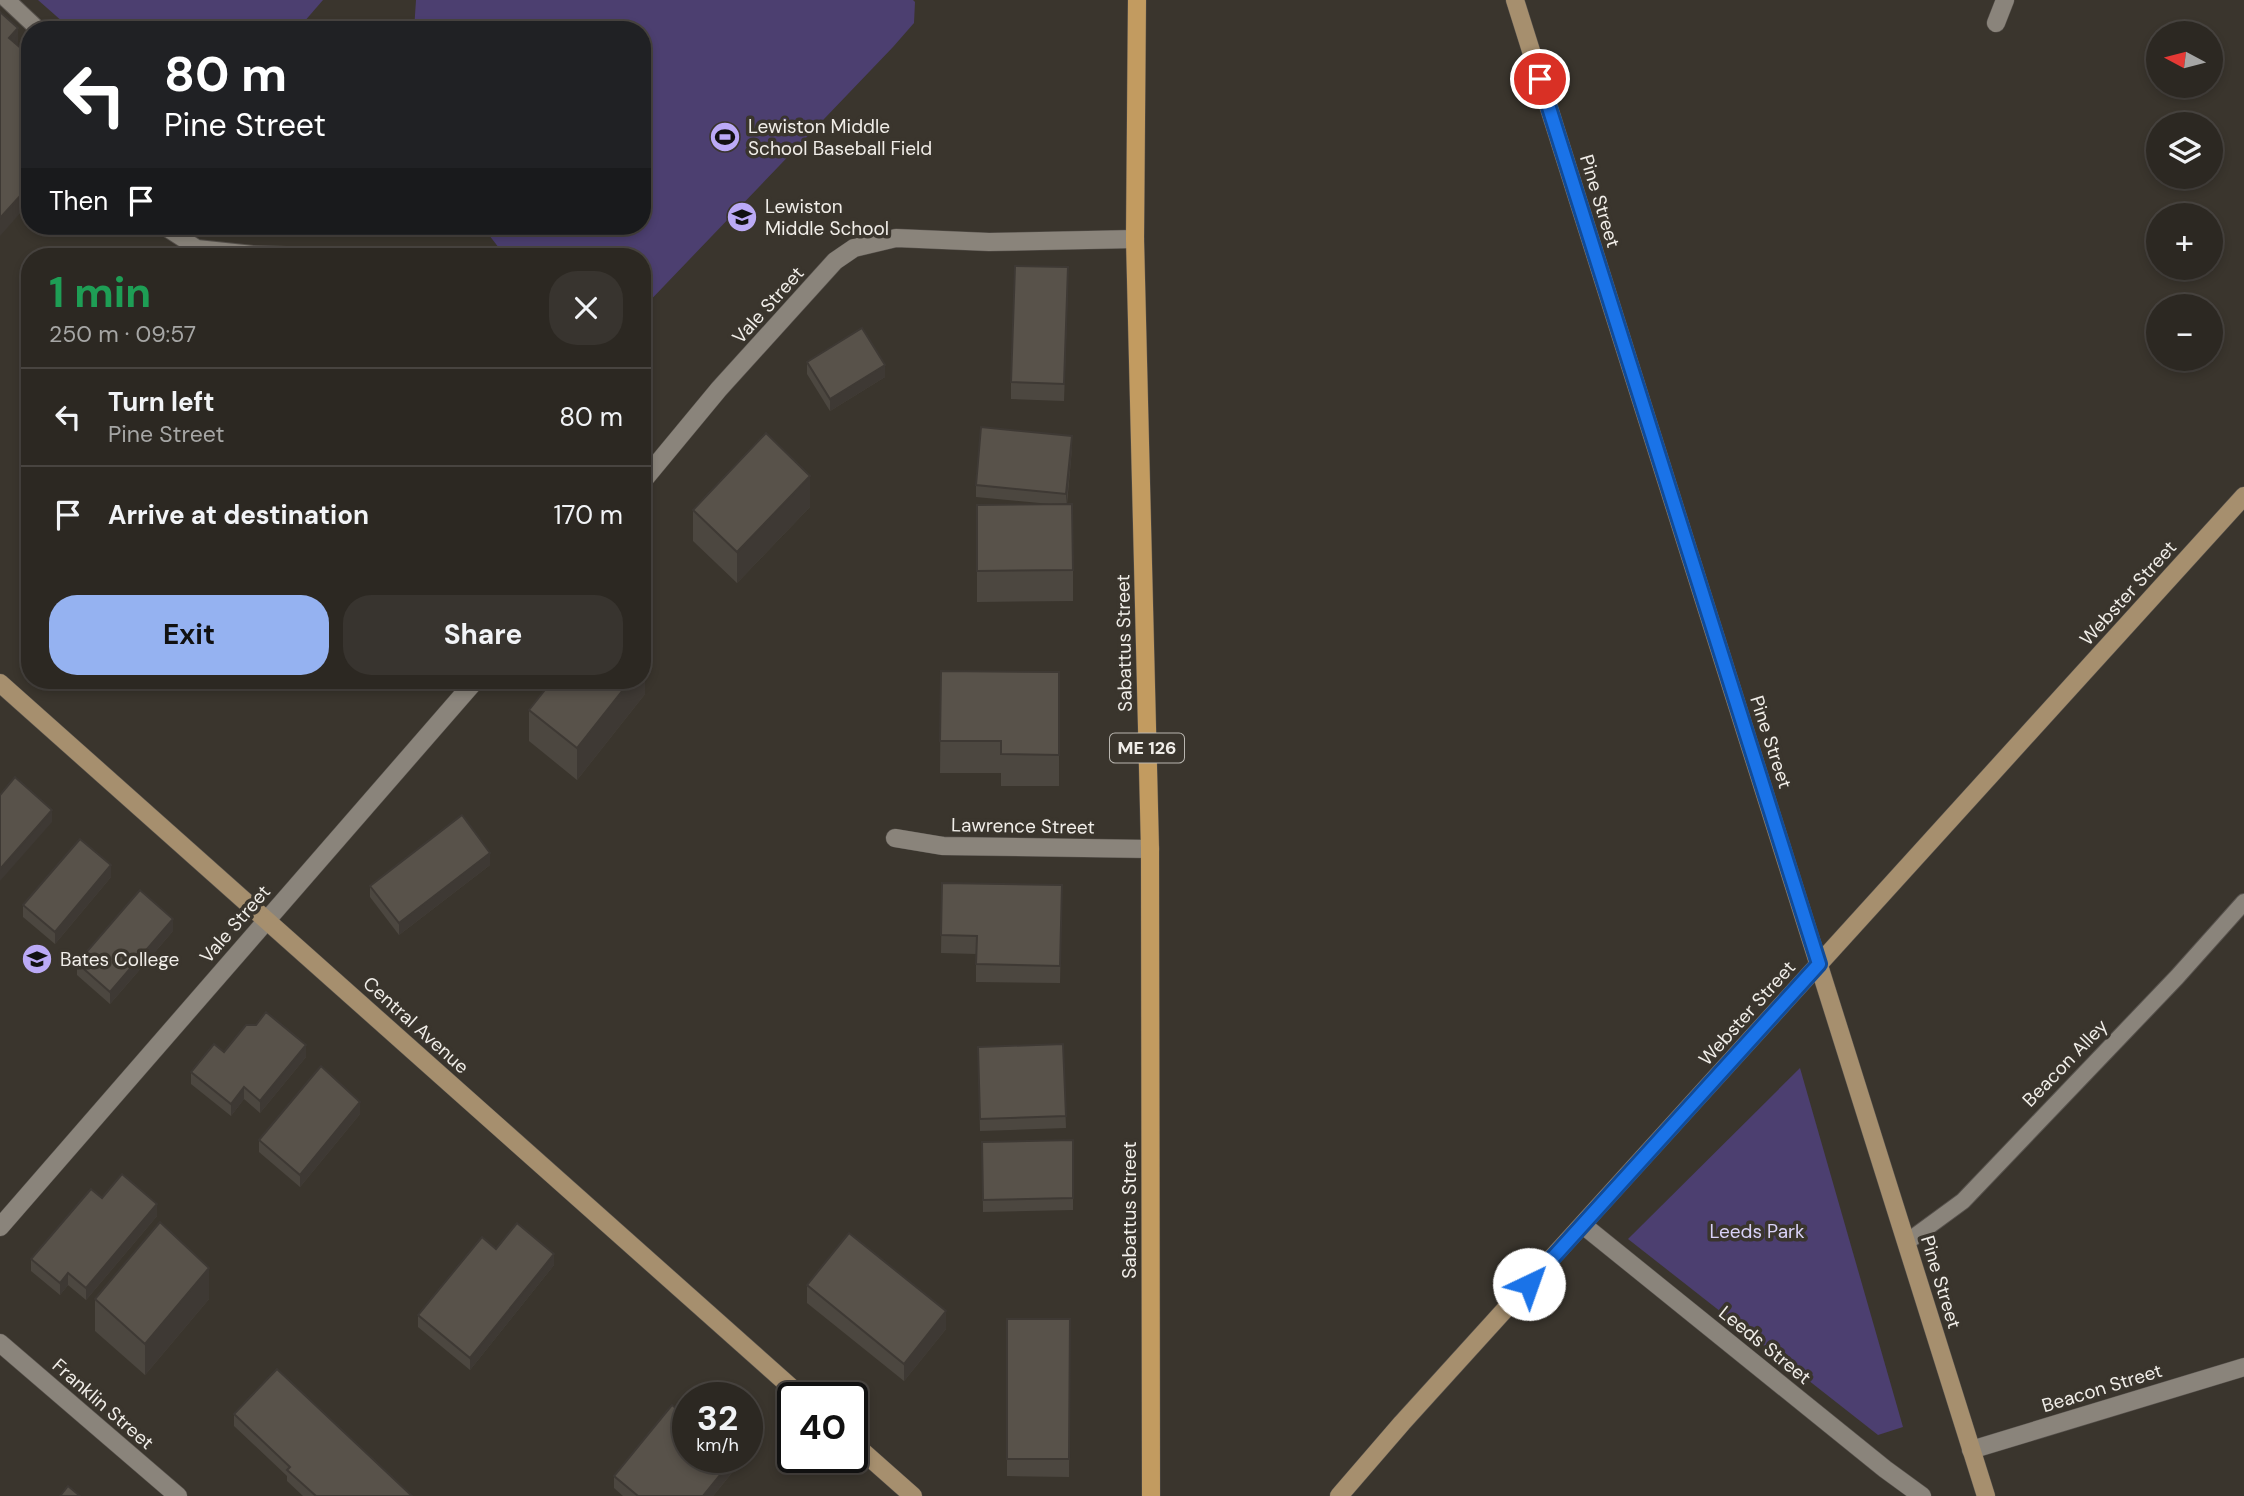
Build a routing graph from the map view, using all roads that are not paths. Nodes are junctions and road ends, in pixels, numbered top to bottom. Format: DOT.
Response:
graph roads {
  1 [pos="7,0"];
  2 [pos="1137,0"];
  3 [pos="1515,0"];
  4 [pos="2005,0"];
  5 [pos="29,21"];
  6 [pos="1996,23"];
  7 [pos="177,235"];
  8 [pos="1135,239"];
  9 [pos="198,248"];
  10 [pos="651,471"];
  11 [pos="2244,496"];
  12 [pos="0,683"];
  13 [pos="468,689"];
  14 [pos="895,838"];
  15 [pos="1150,849"];
  16 [pos="2244,902"];
  17 [pos="267,920"];
  18 [pos="1819,964"];
  19 [pos="1583,1225"];
  20 [pos="0,1227"];
  21 [pos="1907,1242"];
  22 [pos="0,1343"];
  23 [pos="2244,1367"];
  24 [pos="785,1382"];
  25 [pos="1972,1450"];
  26 [pos="868,1456"];
  27 [pos="178,1496"];
  28 [pos="913,1496"];
  29 [pos="1151,1496"];
  30 [pos="1339,1496"];
  31 [pos="1922,1496"];
  32 [pos="1986,1496"];
  1 -- 5 [label="lane"];
  2 -- 8 [label="main road, Sabattus Street / ME 126"];
  3 -- 18 [label="street, Pine Street"];
  4 -- 6 [label="street"];
  7 -- 9 [label="lane"];
  8 -- 10 [label="street, Vale Street"];
  8 -- 15 [label="main road, Sabattus Street / ME 126"];
  11 -- 18 [label="street, Webster Street"];
  12 -- 17 [label="street, Central Avenue"];
  13 -- 17 [label="street, Vale Street"];
  14 -- 15 [label="street, Lawrence Street"];
  15 -- 29 [label="main road, Sabattus Street / ME 126"];
  16 -- 21 [label="lane, Beacon Alley"];
  17 -- 20 [label="street, Vale Street"];
  17 -- 24 [label="street, Central Avenue"];
  18 -- 19 [label="street, Webster Street"];
  18 -- 21 [label="street, Pine Street"];
  19 -- 30 [label="street, Webster Street"];
  19 -- 31 [label="street, Leeds Street"];
  21 -- 25 [label="street, Pine Street"];
  22 -- 27 [label="street, Franklin Street"];
  23 -- 25 [label="street, Beacon Street"];
  25 -- 32 [label="street, Pine Street"];
  26 -- 28 [label="street"];
}
